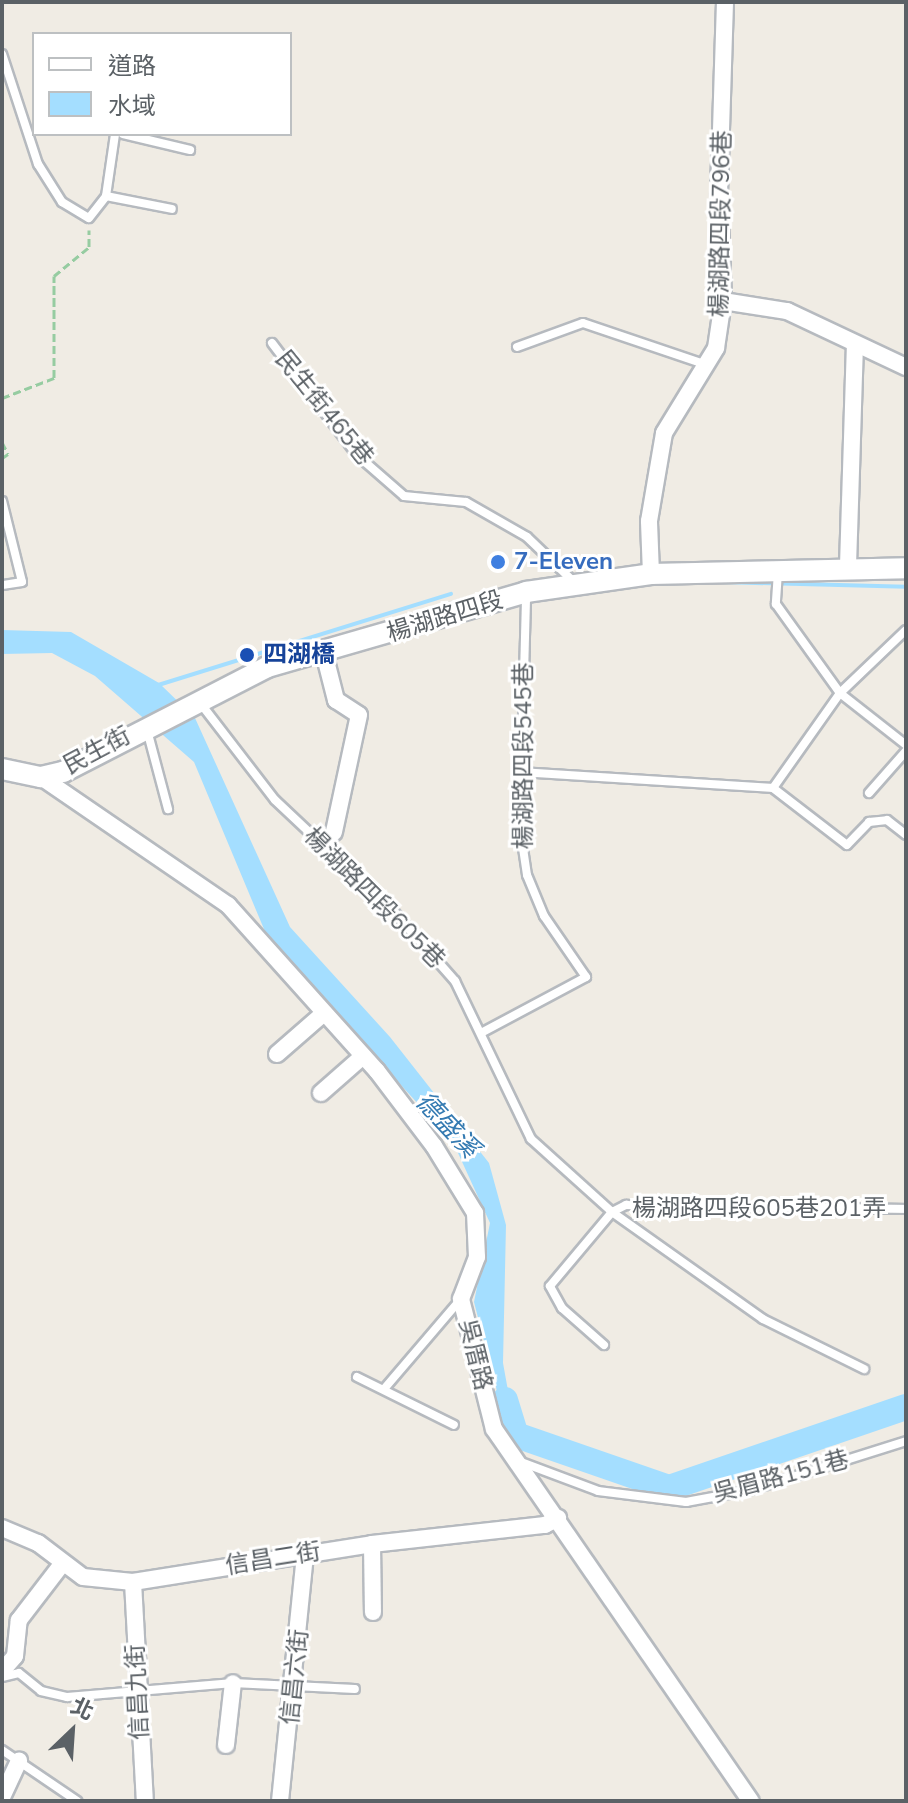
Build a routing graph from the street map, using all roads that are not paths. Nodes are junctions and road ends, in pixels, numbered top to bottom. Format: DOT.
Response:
graph roads {
  1 [pos="725,2"];
  2 [pos="2,54"];
  3 [pos="115,136"];
  4 [pos="131,136"];
  5 [pos="190,150"];
  6 [pos="106,196"];
  7 [pos="172,209"];
  8 [pos="723,301"];
  9 [pos="272,343"];
  10 [pos="855,346"];
  11 [pos="517,347"];
  12 [pos="707,365"];
  13 [pos="906,367"];
  14 [pos="3,507"];
  15 [pos="848,566"];
  16 [pos="906,568"];
  17 [pos="778,571"];
  18 [pos="651,574"];
  19 [pos="2,585"];
  20 [pos="578,586"];
  21 [pos="526,592"];
  22 [pos="906,630"];
  23 [pos="324,653"];
  24 [pos="840,693"];
  25 [pos="191,701"];
  26 [pos="145,725"];
  27 [pos="906,745"];
  28 [pos="906,751"];
  29 [pos="2,769"];
  30 [pos="520,772"];
  31 [pos="41,777"];
  32 [pos="773,788"];
  33 [pos="869,793"];
  34 [pos="168,809"];
  35 [pos="334,832"];
  36 [pos="906,835"];
  37 [pos="324,1013"];
  38 [pos="481,1033"];
  39 [pos="277,1054"];
  40 [pos="363,1056"];
  41 [pos="321,1093"];
  42 [pos="906,1209"];
  43 [pos="612,1212"];
  44 [pos="461,1299"];
  45 [pos="604,1345"];
  46 [pos="864,1369"];
  47 [pos="357,1377"];
  48 [pos="384,1389"];
  49 [pos="454,1425"];
  50 [pos="906,1441"];
  51 [pos="516,1460"];
  52 [pos="558,1518"];
  53 [pos="2,1528"];
  54 [pos="372,1544"];
  55 [pos="305,1553"];
  56 [pos="62,1564"];
  57 [pos="133,1582"];
  58 [pos="373,1612"];
  59 [pos="2,1674"];
  60 [pos="233,1683"];
  61 [pos="296,1683"];
  62 [pos="355,1689"];
  63 [pos="137,1690"];
  64 [pos="226,1745"];
  65 [pos="2,1750"];
  66 [pos="19,1760"];
  67 [pos="3,1795"];
  68 [pos="77,1801"];
  69 [pos="145,1801"];
  70 [pos="280,1801"];
  71 [pos="751,1801"];
  1 -- 8 [label="street, 楊湖路四段796巷"];
  2 -- 6 [label="lane"];
  3 -- 6 [label="lane"];
  4 -- 5 [label="lane"];
  6 -- 7 [label="lane"];
  8 -- 10 [label="street"];
  8 -- 12 [label="street, 楊湖路四段796巷"];
  9 -- 20 [label="lane, 民生街465巷"];
  10 -- 13 [label="street"];
  10 -- 15 [label="street"];
  11 -- 12 [label="lane"];
  12 -- 18 [label="street, 楊湖路四段796巷"];
  14 -- 19 [label="lane"];
  15 -- 16 [label="street, 楊湖路四段"];
  15 -- 17 [label="street, 楊湖路四段"];
  17 -- 18 [label="street, 楊湖路四段"];
  17 -- 24 [label="lane"];
  18 -- 20 [label="street, 楊湖路四段"];
  20 -- 21 [label="street, 楊湖路四段"];
  21 -- 23 [label="street, 楊湖路四段"];
  21 -- 30 [label="lane, 楊湖路四段545巷"];
  22 -- 24 [label="lane"];
  23 -- 25 [label="street, 楊湖路四段"];
  23 -- 35 [label="street"];
  24 -- 27 [label="lane"];
  24 -- 32 [label="lane"];
  25 -- 26 [label="street"];
  25 -- 38 [label="lane, 楊湖路四段605巷"];
  26 -- 31 [label="street, 民生街"];
  26 -- 34 [label="lane"];
  28 -- 33 [label="lane"];
  29 -- 31 [label="street, 民生街"];
  30 -- 32 [label="lane"];
  30 -- 38 [label="lane, 楊湖路四段545巷"];
  31 -- 37 [label="street, 吳厝路"];
  32 -- 36 [label="lane"];
  37 -- 39 [label="street"];
  37 -- 40 [label="street, 吳厝路"];
  38 -- 43 [label="lane, 楊湖路四段605巷"];
  40 -- 41 [label="street"];
  40 -- 44 [label="street, 吳厝路"];
  42 -- 43 [label="lane, 楊湖路四段605巷201弄"];
  43 -- 45 [label="lane"];
  43 -- 46 [label="lane, 楊湖路四段605巷"];
  44 -- 48 [label="lane"];
  44 -- 51 [label="street, 吳厝路"];
  47 -- 48 [label="lane"];
  48 -- 49 [label="lane"];
  50 -- 51 [label="lane, 吳眉路151巷"];
  51 -- 52 [label="street, 吳厝路"];
  52 -- 54 [label="street, 信昌二街"];
  52 -- 71 [label="street, 吳厝路"];
  53 -- 56 [label="street, 信昌二街"];
  54 -- 55 [label="street, 信昌二街"];
  54 -- 58 [label="street"];
  55 -- 57 [label="street, 信昌二街"];
  55 -- 61 [label="street, 信昌六街"];
  56 -- 57 [label="street, 信昌二街"];
  56 -- 59 [label="street"];
  57 -- 63 [label="street, 信昌九街"];
  59 -- 63 [label="lane"];
  60 -- 61 [label="lane"];
  60 -- 63 [label="lane"];
  60 -- 64 [label="street"];
  61 -- 62 [label="lane"];
  61 -- 70 [label="street, 信昌六街"];
  63 -- 69 [label="street, 信昌九街"];
  65 -- 66 [label="lane"];
  66 -- 67 [label="street"];
  66 -- 68 [label="lane"];
}
